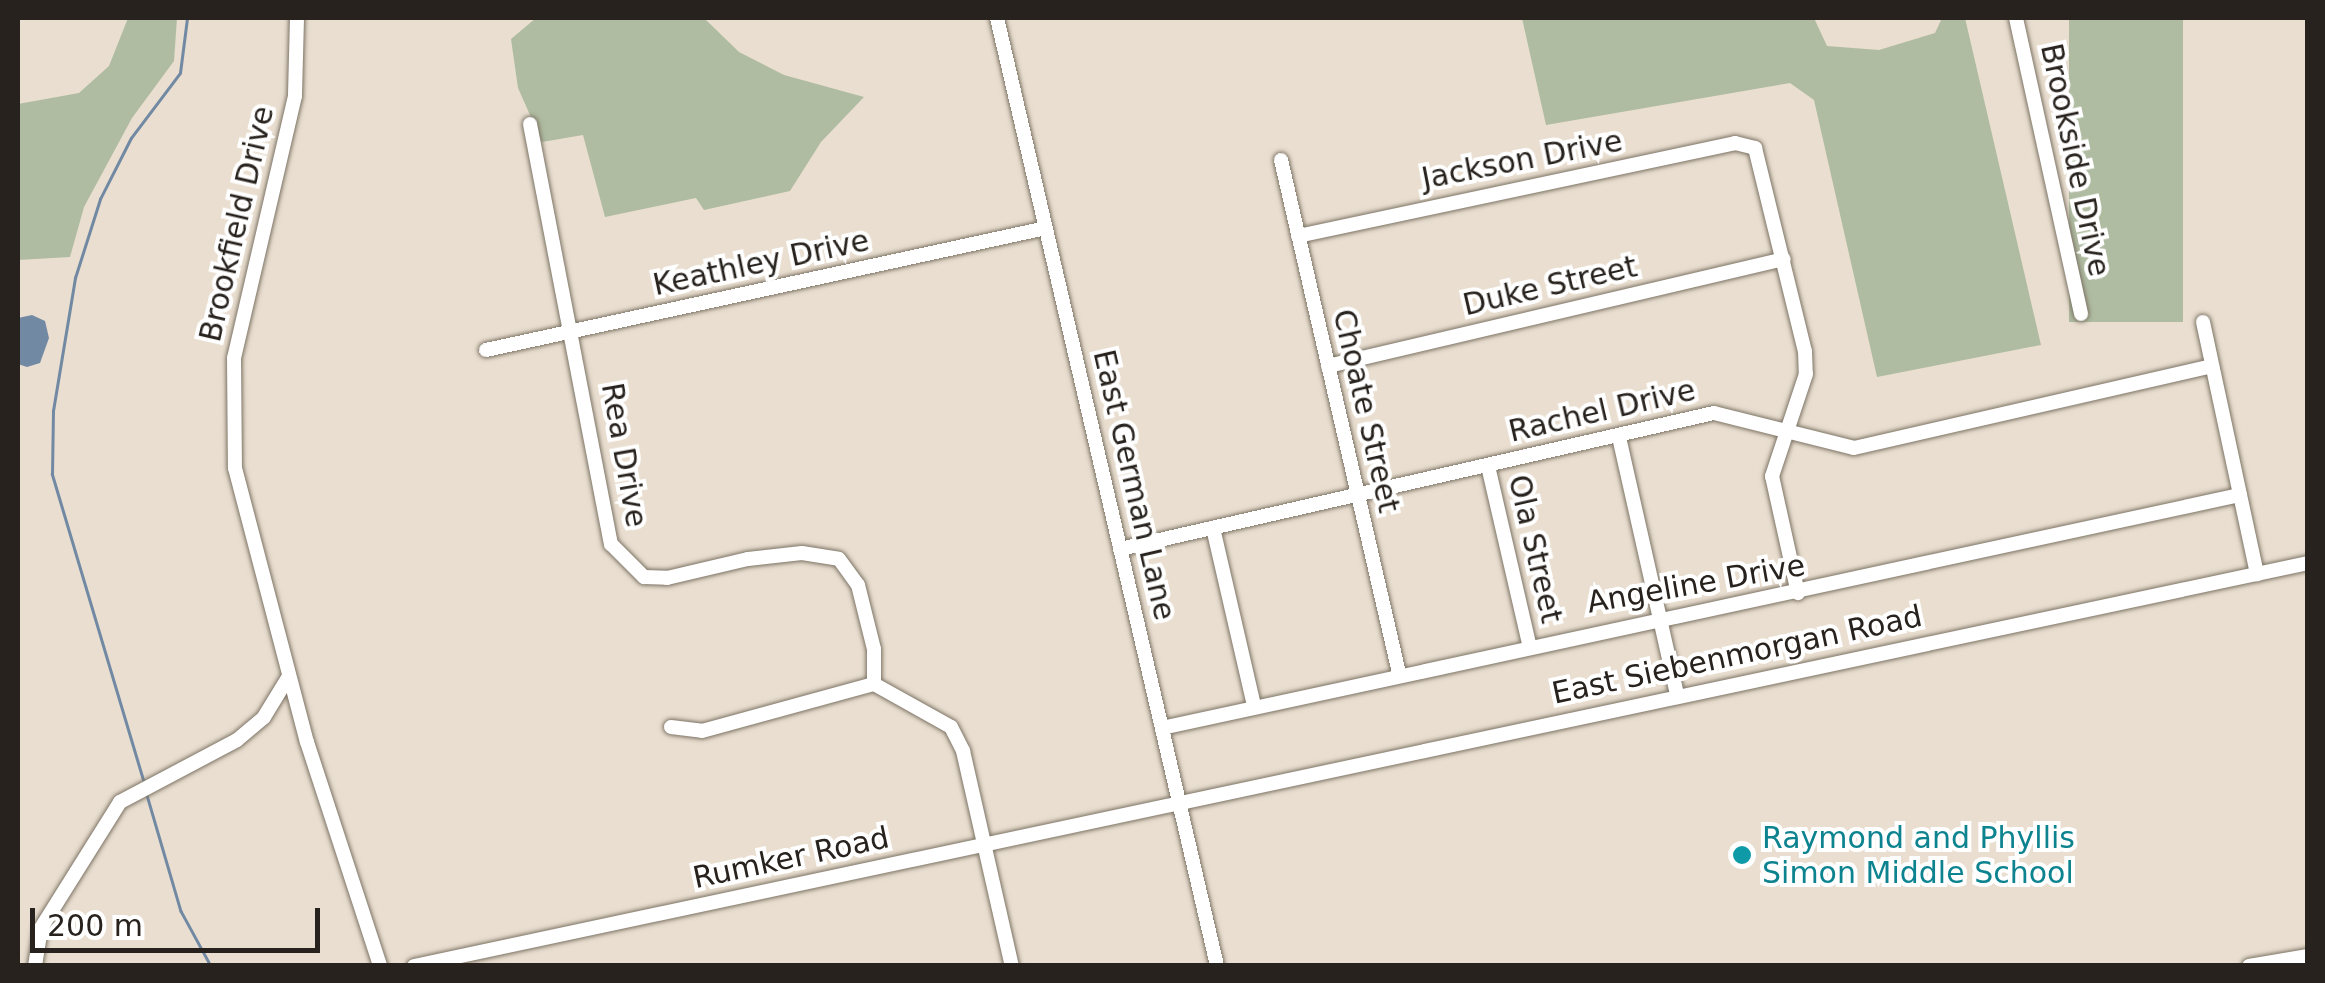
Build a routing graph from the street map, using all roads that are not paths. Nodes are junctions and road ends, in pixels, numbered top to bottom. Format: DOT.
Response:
graph roads {
  1 [pos="298,18"];
  2 [pos="996,18"];
  3 [pos="2016,18"];
  4 [pos="530,124"];
  5 [pos="1280,160"];
  6 [pos="1046,228"];
  7 [pos="1298,236"];
  8 [pos="1784,260"];
  9 [pos="2081,314"];
  10 [pos="2202,322"];
  11 [pos="575,332"];
  12 [pos="486,350"];
  13 [pos="1328,366"];
  14 [pos="2212,366"];
  15 [pos="1786,431"];
  16 [pos="1619,437"];
  17 [pos="1488,466"];
  18 [pos="1358,495"];
  19 [pos="2240,495"];
  20 [pos="1212,528"];
  21 [pos="1120,550"];
  22 [pos="2308,564"];
  23 [pos="2257,574"];
  24 [pos="1798,594"];
  25 [pos="1660,615"];
  26 [pos="1529,644"];
  27 [pos="1399,673"];
  28 [pos="289,676"];
  29 [pos="874,684"];
  30 [pos="1678,695"];
  31 [pos="1254,706"];
  32 [pos="672,727"];
  33 [pos="1162,728"];
  34 [pos="1178,802"];
  35 [pos="985,845"];
  36 [pos="2308,956"];
  37 [pos="35,966"];
  38 [pos="380,966"];
  39 [pos="414,966"];
  40 [pos="1012,966"];
  41 [pos="1217,966"];
  42 [pos="2249,966"];
  1 -- 28 [label="street, Brookfield Drive"];
  2 -- 6 [label="street, East German Lane"];
  3 -- 9 [label="street, Brookside Drive"];
  4 -- 11 [label="street, Rea Drive"];
  5 -- 7 [label="street, Choate Street"];
  6 -- 11 [label="street, Keathley Drive"];
  6 -- 21 [label="street, East German Lane"];
  7 -- 8 [label="street, Jackson Drive"];
  7 -- 13 [label="street, Choate Street"];
  8 -- 13 [label="street, Duke Street"];
  8 -- 15 [label="street"];
  10 -- 14 [label="street"];
  11 -- 12 [label="street, Keathley Drive"];
  11 -- 29 [label="street, Rea Drive"];
  13 -- 18 [label="street, Choate Street"];
  14 -- 15 [label="street, Rachel Drive"];
  14 -- 19 [label="street"];
  15 -- 16 [label="street, Rachel Drive"];
  15 -- 24 [label="street"];
  16 -- 17 [label="street, Rachel Drive"];
  16 -- 25 [label="street"];
  17 -- 18 [label="street, Rachel Drive"];
  17 -- 26 [label="street, Ola Street"];
  18 -- 20 [label="street, Rachel Drive"];
  18 -- 27 [label="street, Choate Street"];
  19 -- 23 [label="street"];
  19 -- 24 [label="street, Angeline Drive"];
  20 -- 21 [label="street, Rachel Drive"];
  20 -- 31 [label="street"];
  21 -- 33 [label="street, East German Lane"];
  22 -- 23 [label="street, East Siebenmorgan Road"];
  23 -- 30 [label="street, East Siebenmorgan Road"];
  24 -- 25 [label="street, Angeline Drive"];
  25 -- 26 [label="street, Angeline Drive"];
  25 -- 30 [label="street"];
  26 -- 27 [label="street, Angeline Drive"];
  27 -- 31 [label="street, Angeline Drive"];
  28 -- 37 [label="street"];
  28 -- 38 [label="street, Brookfield Drive"];
  29 -- 32 [label="street"];
  29 -- 35 [label="street"];
  30 -- 34 [label="street, East Siebenmorgan Road"];
  31 -- 33 [label="street, Angeline Drive"];
  33 -- 34 [label="street, East German Lane"];
  34 -- 35 [label="street, Rumker Road"];
  34 -- 41 [label="street, East German Lane"];
  35 -- 39 [label="street, Rumker Road"];
  35 -- 40 [label="street"];
  36 -- 42 [label="street"];
}
